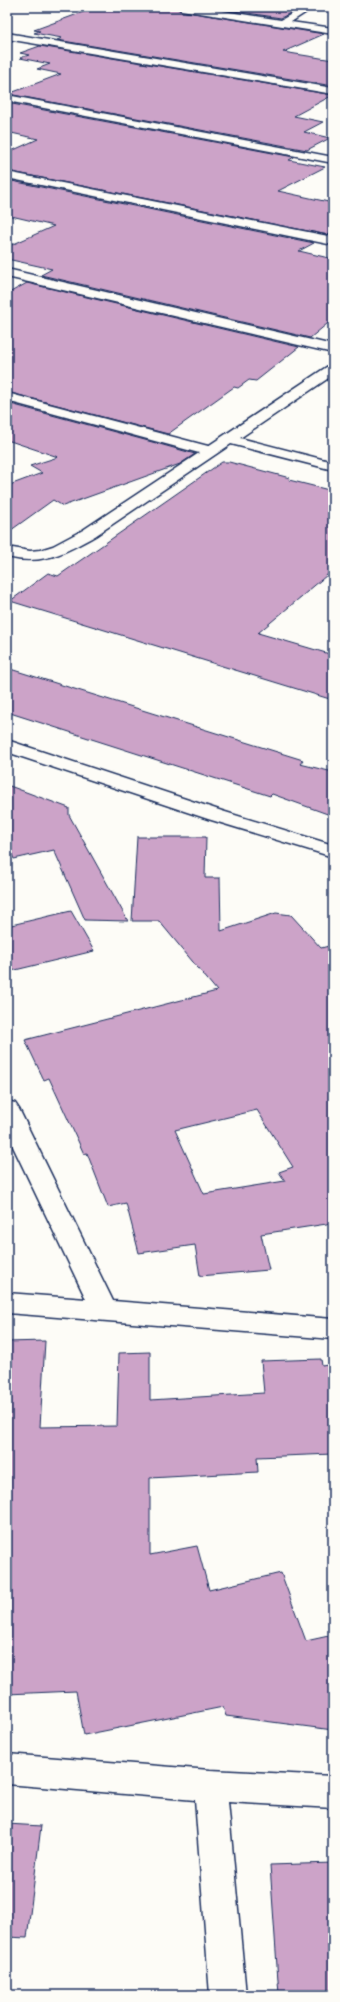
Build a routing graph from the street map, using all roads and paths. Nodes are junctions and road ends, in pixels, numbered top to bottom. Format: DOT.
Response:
graph roads {
  1 [pos="181,7"];
  2 [pos="310,7"];
  3 [pos="282,23"];
  4 [pos="333,31"];
  5 [pos="7,36"];
  6 [pos="333,91"];
  7 [pos="7,98"];
  8 [pos="333,160"];
  9 [pos="7,174"];
  10 [pos="333,241"];
  11 [pos="7,273"];
  12 [pos="333,349"];
  13 [pos="333,369"];
  14 [pos="7,397"];
  15 [pos="228,438"];
  16 [pos="209,451"];
  17 [pos="333,466"];
  18 [pos="7,552"];
  19 [pos="7,746"];
  20 [pos="330,854"];
  21 [pos="7,1109"];
  22 [pos="7,1303"];
  23 [pos="105,1311"];
  24 [pos="333,1329"];
  25 [pos="7,1769"];
  26 [pos="210,1786"];
  27 [pos="333,1792"];
  28 [pos="228,1995"];
  1 -- 3 [label="street"];
  2 -- 3 [label="street"];
  3 -- 4 [label="street"];
  5 -- 6 [label="street"];
  7 -- 8 [label="street"];
  9 -- 10 [label="street"];
  11 -- 12 [label="street"];
  13 -- 15 [label="street"];
  14 -- 16 [label="street"];
  15 -- 16 [label="street"];
  15 -- 17 [label="street"];
  16 -- 18 [label="street"];
  19 -- 20 [label="street"];
  21 -- 23 [label="street"];
  22 -- 23 [label="street"];
  23 -- 24 [label="street"];
  25 -- 26 [label="street"];
  26 -- 27 [label="street"];
  26 -- 28 [label="street"];
}
